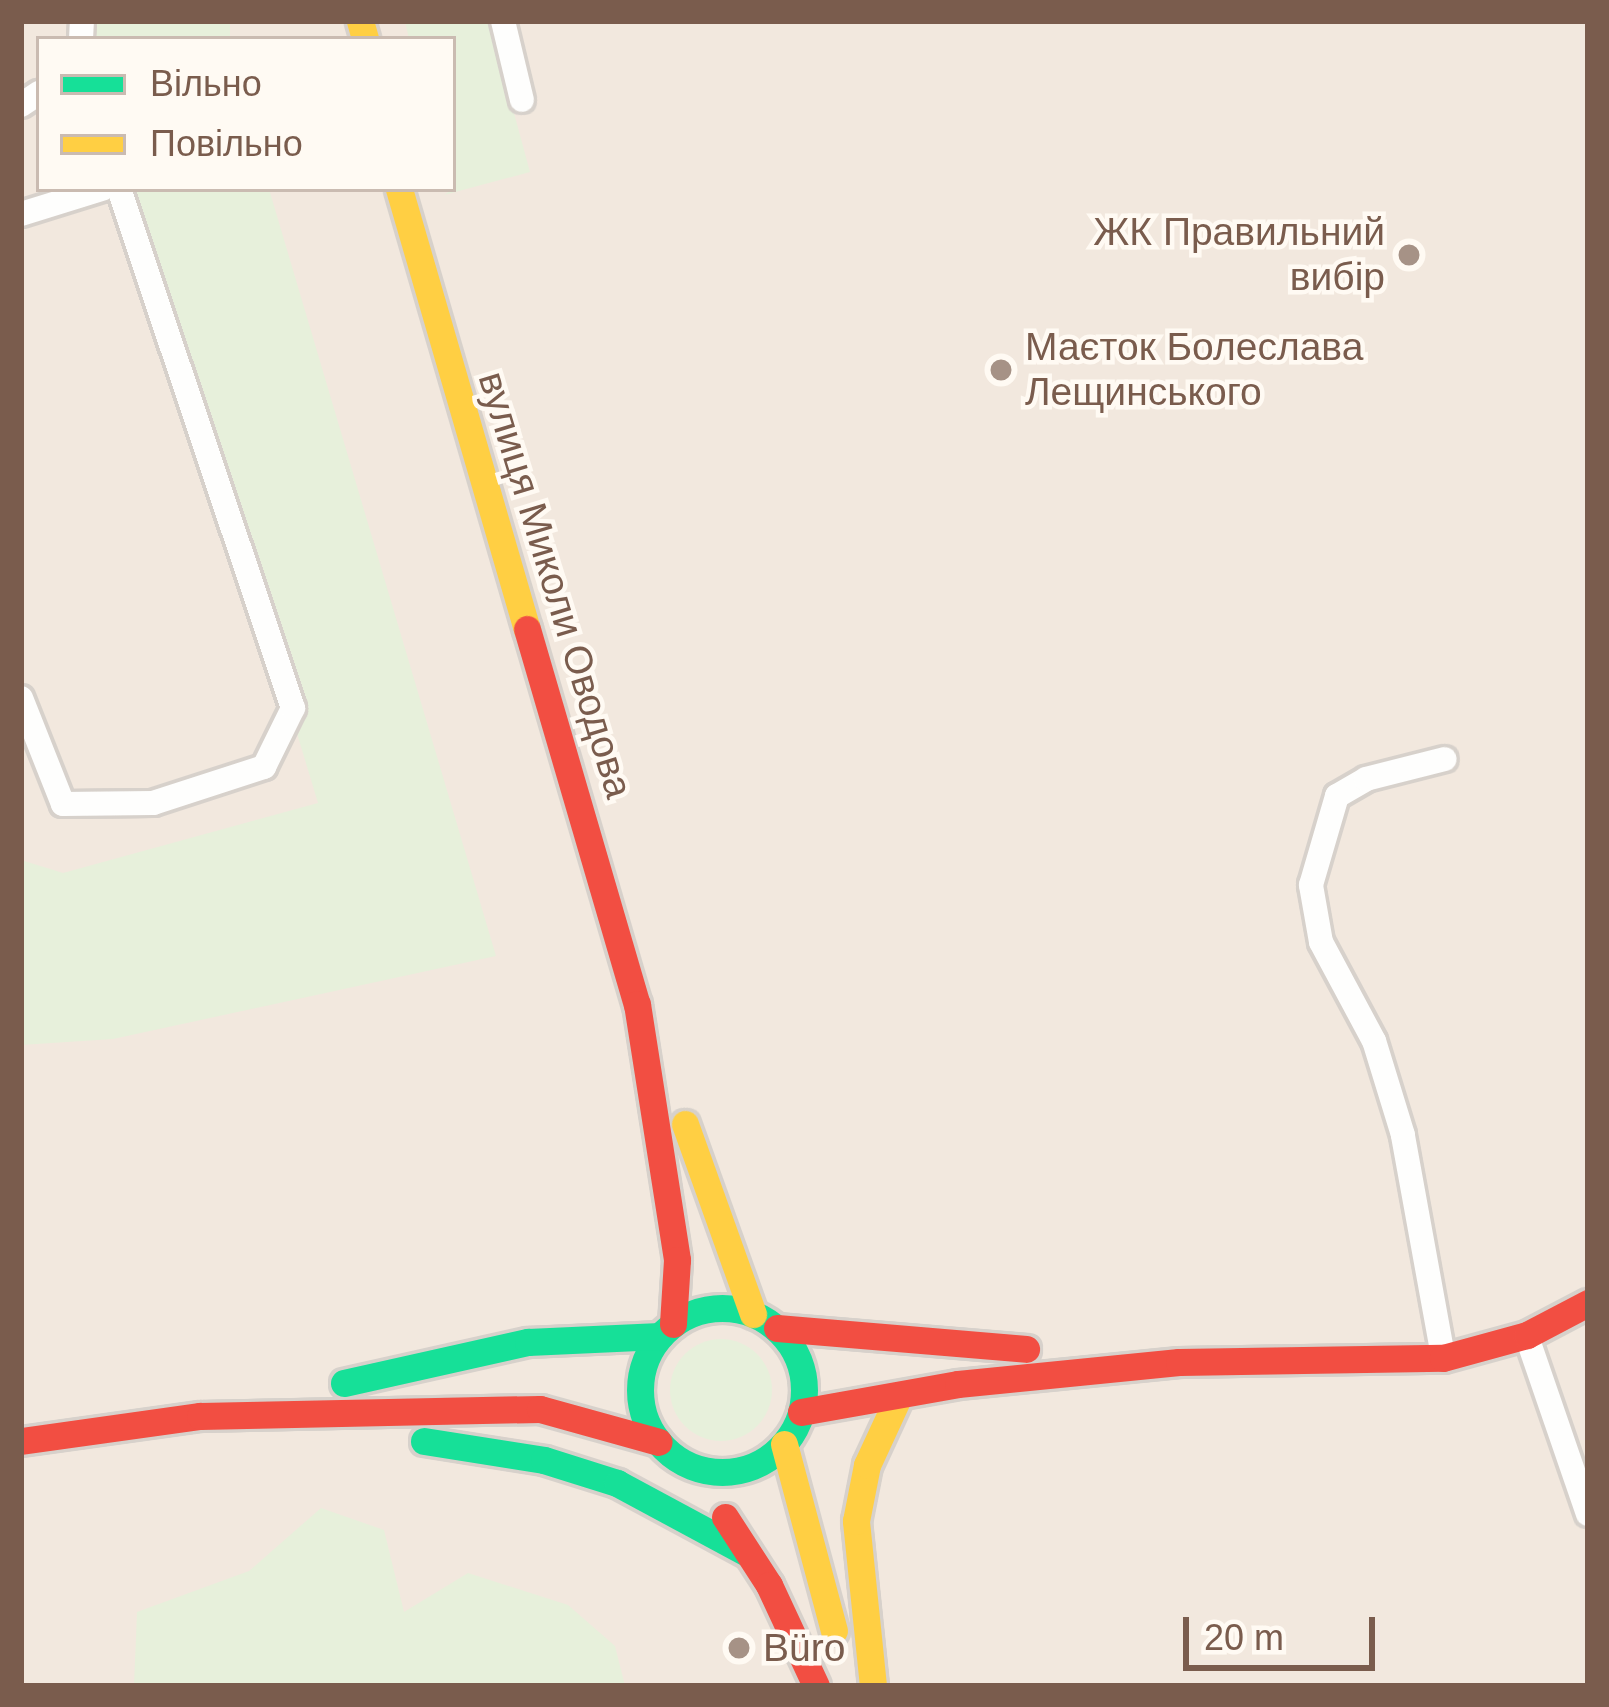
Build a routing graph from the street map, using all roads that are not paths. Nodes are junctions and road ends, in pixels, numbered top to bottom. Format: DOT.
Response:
graph roads {
  1 [pos="503,21"];
  2 [pos="522,100"];
  3 [pos="92,192"];
  4 [pos="120,192"];
  5 [pos="400,192"];
  6 [pos="21,214"];
  7 [pos="21,698"];
  8 [pos="1445,759"];
  9 [pos="637,1004"];
  10 [pos="1588,1303"];
  11 [pos="765,1322"];
  12 [pos="666,1330"];
  13 [pos="1527,1335"];
  14 [pos="1443,1358"];
  15 [pos="1179,1362"];
  16 [pos="898,1398"];
  17 [pos="200,1417"];
  18 [pos="793,1429"];
  19 [pos="21,1442"];
  20 [pos="659,1442"];
  21 [pos="696,1468"];
  22 [pos="1588,1514"];
  23 [pos="856,1521"];
  24 [pos="747,1553"];
  25 [pos="816,1686"];
  26 [pos="849,1686"];
  27 [pos="873,1686"];
  1 -- 2 [label="lane"];
  3 -- 6 [label="lane"];
  4 -- 7 [label="lane"];
  5 -- 9 [label="main road, вулиця Миколи Оводова"];
  8 -- 14 [label="lane"];
  9 -- 11 [label="main road, вулиця Миколи Оводова"];
  9 -- 12 [label="main road, вулиця Миколи Оводова"];
  10 -- 13 [label="main road"];
  11 -- 12 [label="main road"];
  11 -- 15 [label="main road"];
  11 -- 18 [label="main road"];
  12 -- 17 [label="main road"];
  12 -- 20 [label="main road"];
  13 -- 14 [label="main road"];
  13 -- 22 [label="lane"];
  14 -- 15 [label="main road"];
  15 -- 16 [label="main road"];
  16 -- 18 [label="main road"];
  16 -- 23 [label="main road"];
  17 -- 19 [label="main road"];
  17 -- 20 [label="main road"];
  17 -- 24 [label="main road"];
  18 -- 21 [label="main road"];
  18 -- 23 [label="main road"];
  18 -- 26 [label="main road"];
  20 -- 21 [label="main road"];
  21 -- 24 [label="main road"];
  23 -- 27 [label="main road"];
  24 -- 25 [label="main road"];
}
